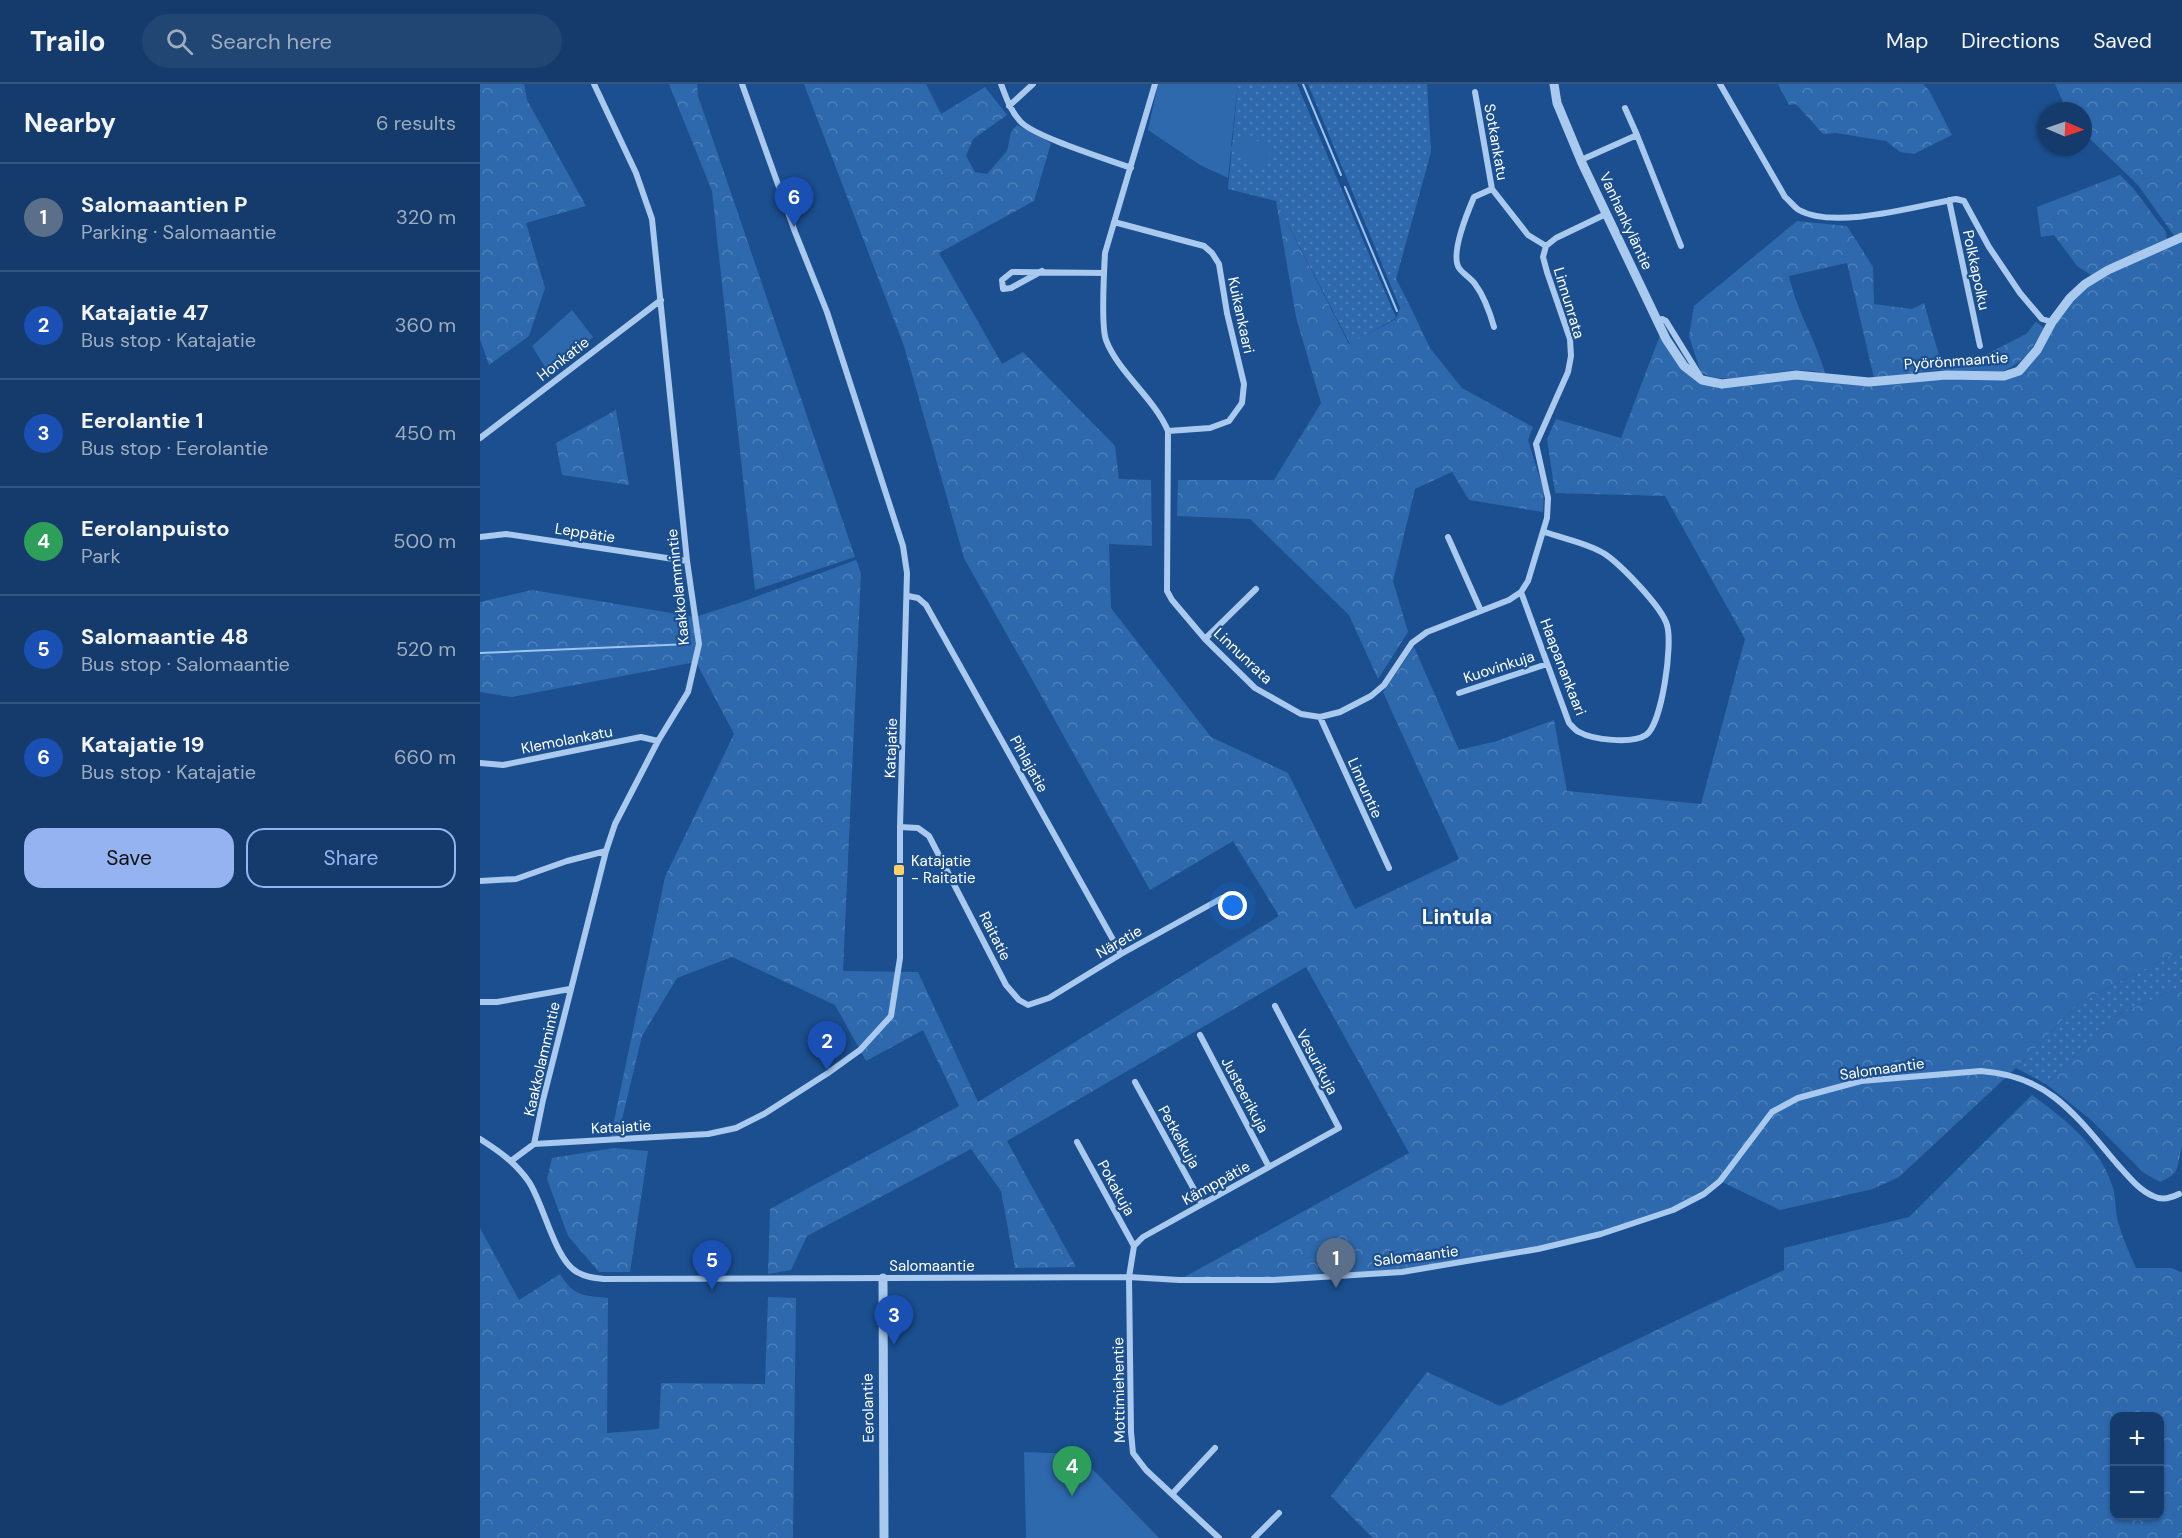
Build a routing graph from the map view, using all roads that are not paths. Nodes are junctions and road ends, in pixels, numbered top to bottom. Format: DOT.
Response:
graph roads {
  1 [pos="594,84"];
  2 [pos="742,84"];
  3 [pos="1001,84"];
  4 [pos="1033,84"];
  5 [pos="1155,84"];
  6 [pos="1554,84"];
  7 [pos="1720,84"];
  8 [pos="1475,92"];
  9 [pos="1009,106"];
  10 [pos="1625,108"];
  11 [pos="1637,135"];
  12 [pos="1581,160"];
  13 [pos="1131,168"];
  14 [pos="1491,189"];
  15 [pos="1949,200"];
  16 [pos="1606,214"];
  17 [pos="1114,222"];
  18 [pos="2182,237"];
  19 [pos="1546,246"];
  20 [pos="1681,246"];
  21 [pos="1042,271"];
  22 [pos="1104,273"];
  23 [pos="661,300"];
  24 [pos="1657,321"];
  25 [pos="2052,322"];
  26 [pos="1494,327"];
  27 [pos="1980,346"];
  28 [pos="1702,380"];
  29 [pos="1168,432"];
  30 [pos="480,438"];
  31 [pos="1545,532"];
  32 [pos="480,537"];
  33 [pos="1448,537"];
  34 [pos="687,561"];
  35 [pos="1256,589"];
  36 [pos="1521,592"];
  37 [pos="908,596"];
  38 [pos="1481,611"];
  39 [pos="1205,639"];
  40 [pos="1547,664"];
  41 [pos="1459,693"];
  42 [pos="1320,717"];
  43 [pos="658,741"];
  44 [pos="480,763"];
  45 [pos="900,827"];
  46 [pos="606,851"];
  47 [pos="1389,868"];
  48 [pos="480,881"];
  49 [pos="1222,898"];
  50 [pos="1121,954"];
  51 [pos="570,989"];
  52 [pos="480,1002"];
  53 [pos="1028,1005"];
  54 [pos="1275,1006"];
  55 [pos="1200,1035"];
  56 [pos="1135,1082"];
  57 [pos="1339,1128"];
  58 [pos="480,1139"];
  59 [pos="1077,1142"];
  60 [pos="534,1144"];
  61 [pos="511,1161"];
  62 [pos="1269,1167"];
  63 [pos="2179,1194"];
  64 [pos="1202,1204"];
  65 [pos="1134,1246"];
  66 [pos="1129,1277"];
  67 [pos="883,1278"];
  68 [pos="1215,1448"];
  69 [pos="1173,1493"];
  70 [pos="1279,1513"];
  71 [pos="884,1538"];
  72 [pos="1219,1538"];
  73 [pos="1254,1538"];
  1 -- 23 [label="street, Kaakkolammintie"];
  2 -- 37 [label="street, Katajatie"];
  3 -- 9 [label="street"];
  4 -- 9 [label="street"];
  5 -- 13 [label="street, Linnunrata"];
  6 -- 12 [label="street, Vanhankyläntie"];
  7 -- 15 [label="street"];
  8 -- 14 [label="street, Sotkankatu"];
  9 -- 13 [label="street"];
  10 -- 11 [label="street"];
  11 -- 12 [label="street"];
  11 -- 20 [label="street"];
  12 -- 16 [label="street, Vanhankyläntie"];
  13 -- 17 [label="street, Linnunrata"];
  14 -- 19 [label="street, Sotkankatu"];
  14 -- 26 [label="street"];
  15 -- 25 [label="street"];
  15 -- 27 [label="street, Polkkapolku"];
  16 -- 19 [label="street"];
  16 -- 24 [label="street, Vanhankyläntie"];
  17 -- 22 [label="street, Linnunrata"];
  17 -- 29 [label="street, Kuikankaari"];
  18 -- 25 [label="street, Pyörönmaantie"];
  19 -- 31 [label="street, Linnunrata"];
  21 -- 21 [label="street"];
  21 -- 22 [label="street"];
  22 -- 29 [label="street, Linnunrata"];
  23 -- 30 [label="street, Honkatie"];
  23 -- 34 [label="street, Kaakkolammintie"];
  24 -- 28 [label="street, Vanhankyläntie"];
  24 -- 28 [label="street"];
  25 -- 28 [label="street, Pyörönmaantie"];
  29 -- 39 [label="street, Linnunrata"];
  31 -- 36 [label="street, Linnunrata"];
  31 -- 40 [label="street, Haapanankaari"];
  32 -- 34 [label="street, Leppätie"];
  33 -- 38 [label="street"];
  34 -- 43 [label="street, Kaakkolammintie"];
  35 -- 39 [label="street"];
  36 -- 38 [label="street"];
  36 -- 40 [label="street, Haapanankaari"];
  37 -- 45 [label="street, Katajatie"];
  37 -- 50 [label="street, Pihlajatie"];
  38 -- 42 [label="street"];
  39 -- 42 [label="street, Linnunrata"];
  40 -- 41 [label="street, Kuovinkuja"];
  42 -- 47 [label="street, Linnuntie"];
  43 -- 44 [label="street, Klemolankatu"];
  43 -- 46 [label="street, Kaakkolammintie"];
  45 -- 53 [label="street, Raitatie"];
  45 -- 60 [label="street, Katajatie"];
  46 -- 48 [label="street"];
  46 -- 51 [label="street, Kaakkolammintie"];
  49 -- 50 [label="street, Näretie"];
  50 -- 53 [label="street, Näretie"];
  51 -- 52 [label="street"];
  51 -- 60 [label="street, Kaakkolammintie"];
  54 -- 57 [label="street, Vesurikuja"];
  55 -- 62 [label="street, Justeerikuja"];
  56 -- 64 [label="street, Petkelkuja"];
  57 -- 62 [label="street, Kämppätie"];
  58 -- 61 [label="street, Salomaantie"];
  59 -- 65 [label="street, Pokakuja"];
  60 -- 61 [label="street"];
  61 -- 67 [label="street, Salomaantie"];
  62 -- 64 [label="street, Kämppätie"];
  63 -- 66 [label="street, Salomaantie"];
  64 -- 65 [label="street, Kämppätie"];
  65 -- 66 [label="street"];
  66 -- 67 [label="street, Salomaantie"];
  66 -- 69 [label="street, Mottimiehentie"];
  67 -- 71 [label="street, Eerolantie"];
  68 -- 69 [label="street"];
  69 -- 72 [label="street, Mottimiehentie"];
  70 -- 73 [label="street"];
}
